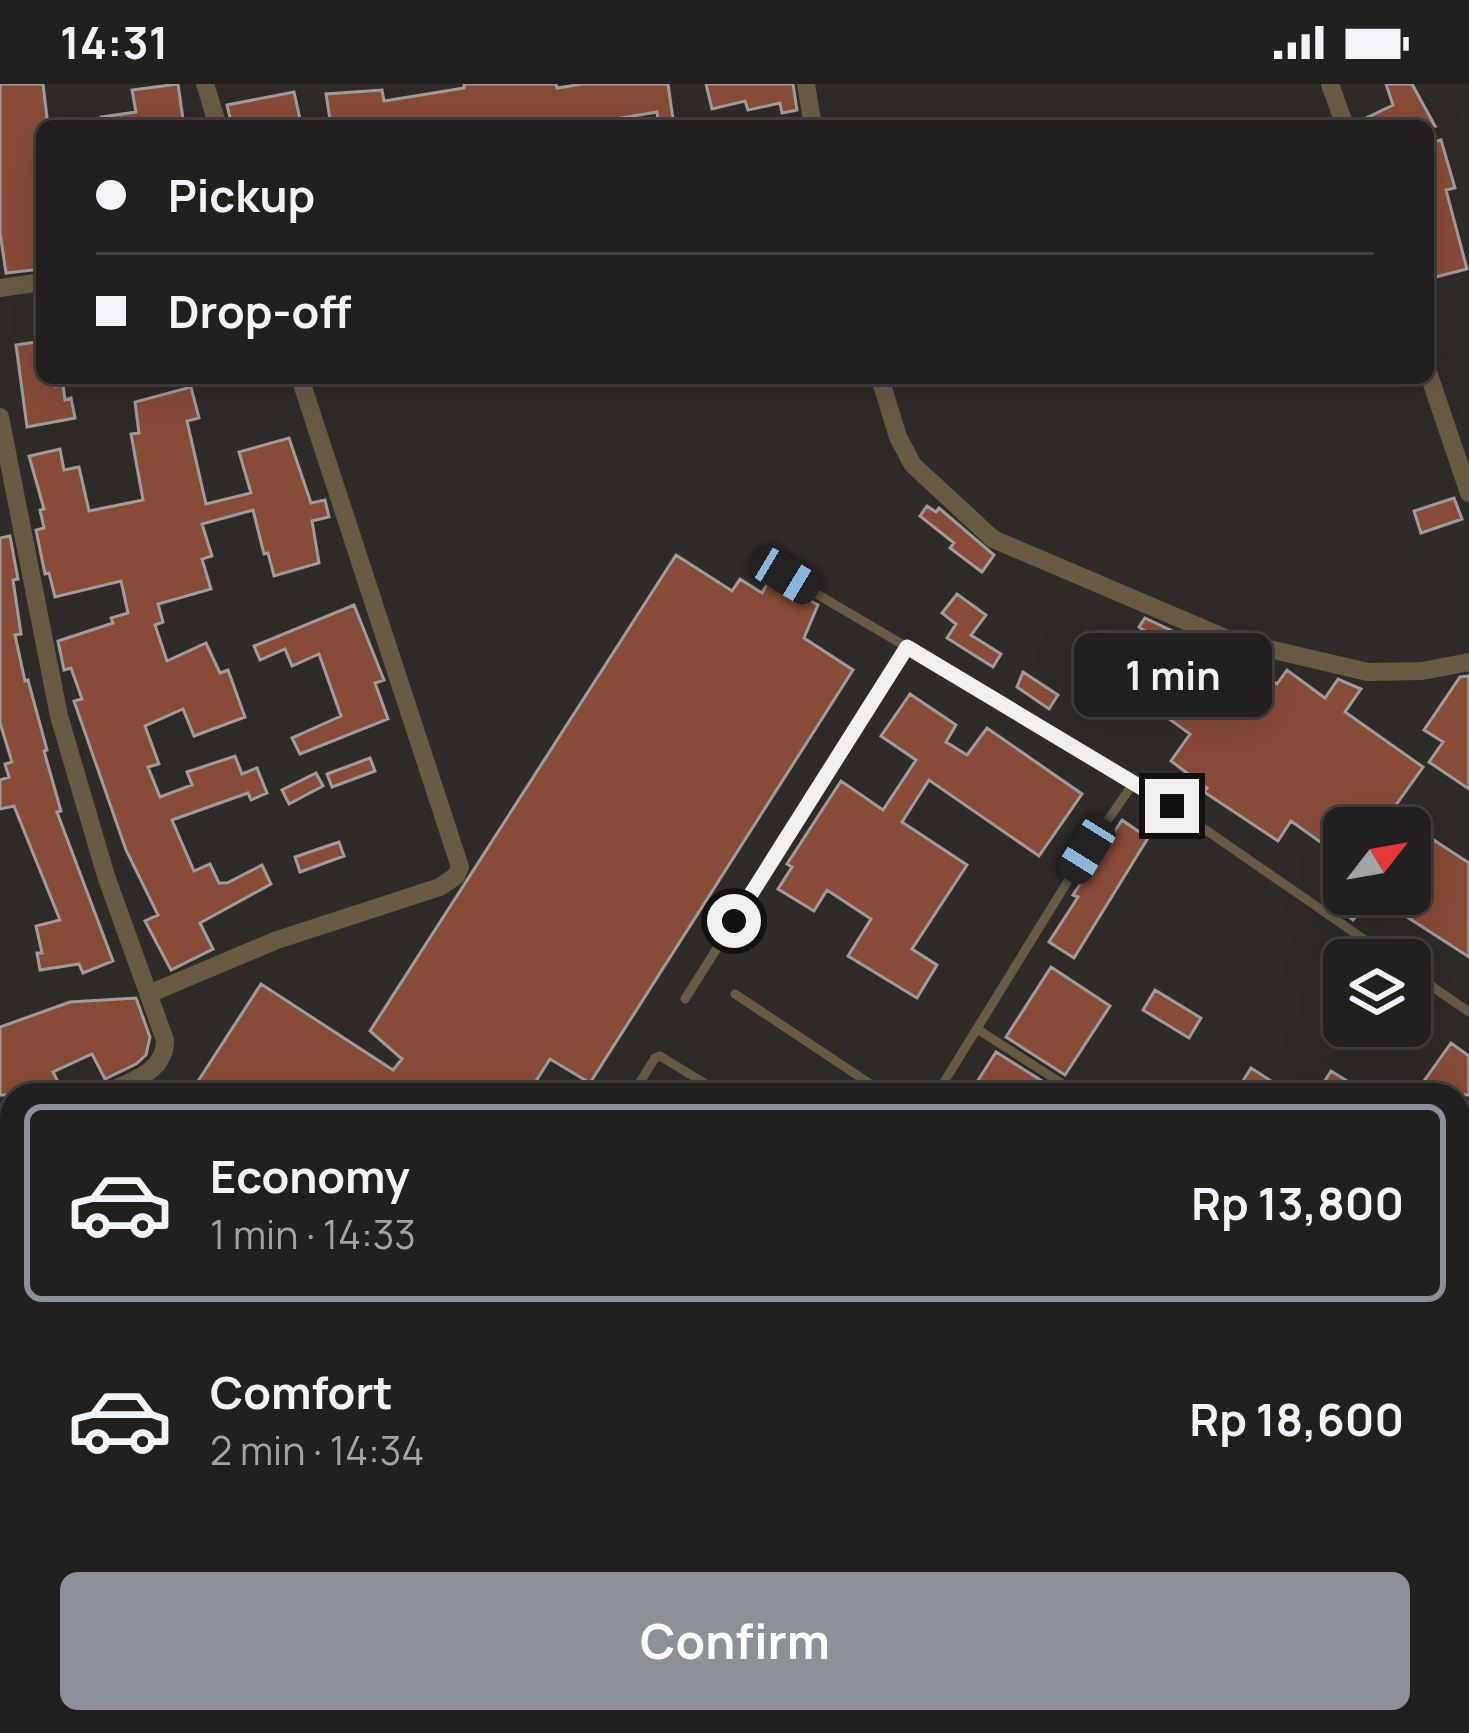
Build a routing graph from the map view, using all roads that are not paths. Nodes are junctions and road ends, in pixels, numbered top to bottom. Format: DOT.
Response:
graph roads {
  1 [pos="205,84"];
  2 [pos="806,84"];
  3 [pos="1330,84"];
  4 [pos="216,120"];
  5 [pos="812,120"];
  6 [pos="1343,120"];
  7 [pos="36,283"];
  8 [pos="0,288"];
  9 [pos="302,384"];
  10 [pos="882,384"];
  11 [pos="1432,384"];
  12 [pos="0,417"];
  13 [pos="1469,494"];
  14 [pos="786,576"];
  15 [pos="907,647"];
  16 [pos="1469,662"];
  17 [pos="1135,781"];
  18 [pos="1364,939"];
  19 [pos="1431,986"];
  20 [pos="151,993"];
  21 [pos="735,994"];
  22 [pos="685,999"];
  23 [pos="1469,1012"];
  24 [pos="977,1029"];
  25 [pos="126,1083"];
  26 [pos="639,1083"];
  27 [pos="704,1083"];
  28 [pos="869,1083"];
  29 [pos="943,1083"];
  30 [pos="1061,1083"];
  1 -- 4 [label="street"];
  2 -- 5 [label="street"];
  3 -- 6 [label="street"];
  7 -- 8 [label="street"];
  9 -- 20 [label="street"];
  10 -- 16 [label="street"];
  11 -- 13 [label="street"];
  12 -- 20 [label="street"];
  14 -- 15 [label="lane"];
  15 -- 17 [label="lane"];
  15 -- 22 [label="lane"];
  17 -- 18 [label="lane"];
  17 -- 24 [label="lane"];
  19 -- 23 [label="lane"];
  20 -- 25 [label="street"];
  21 -- 28 [label="lane"];
  24 -- 29 [label="lane"];
  24 -- 30 [label="lane"];
  26 -- 27 [label="lane"];
}
